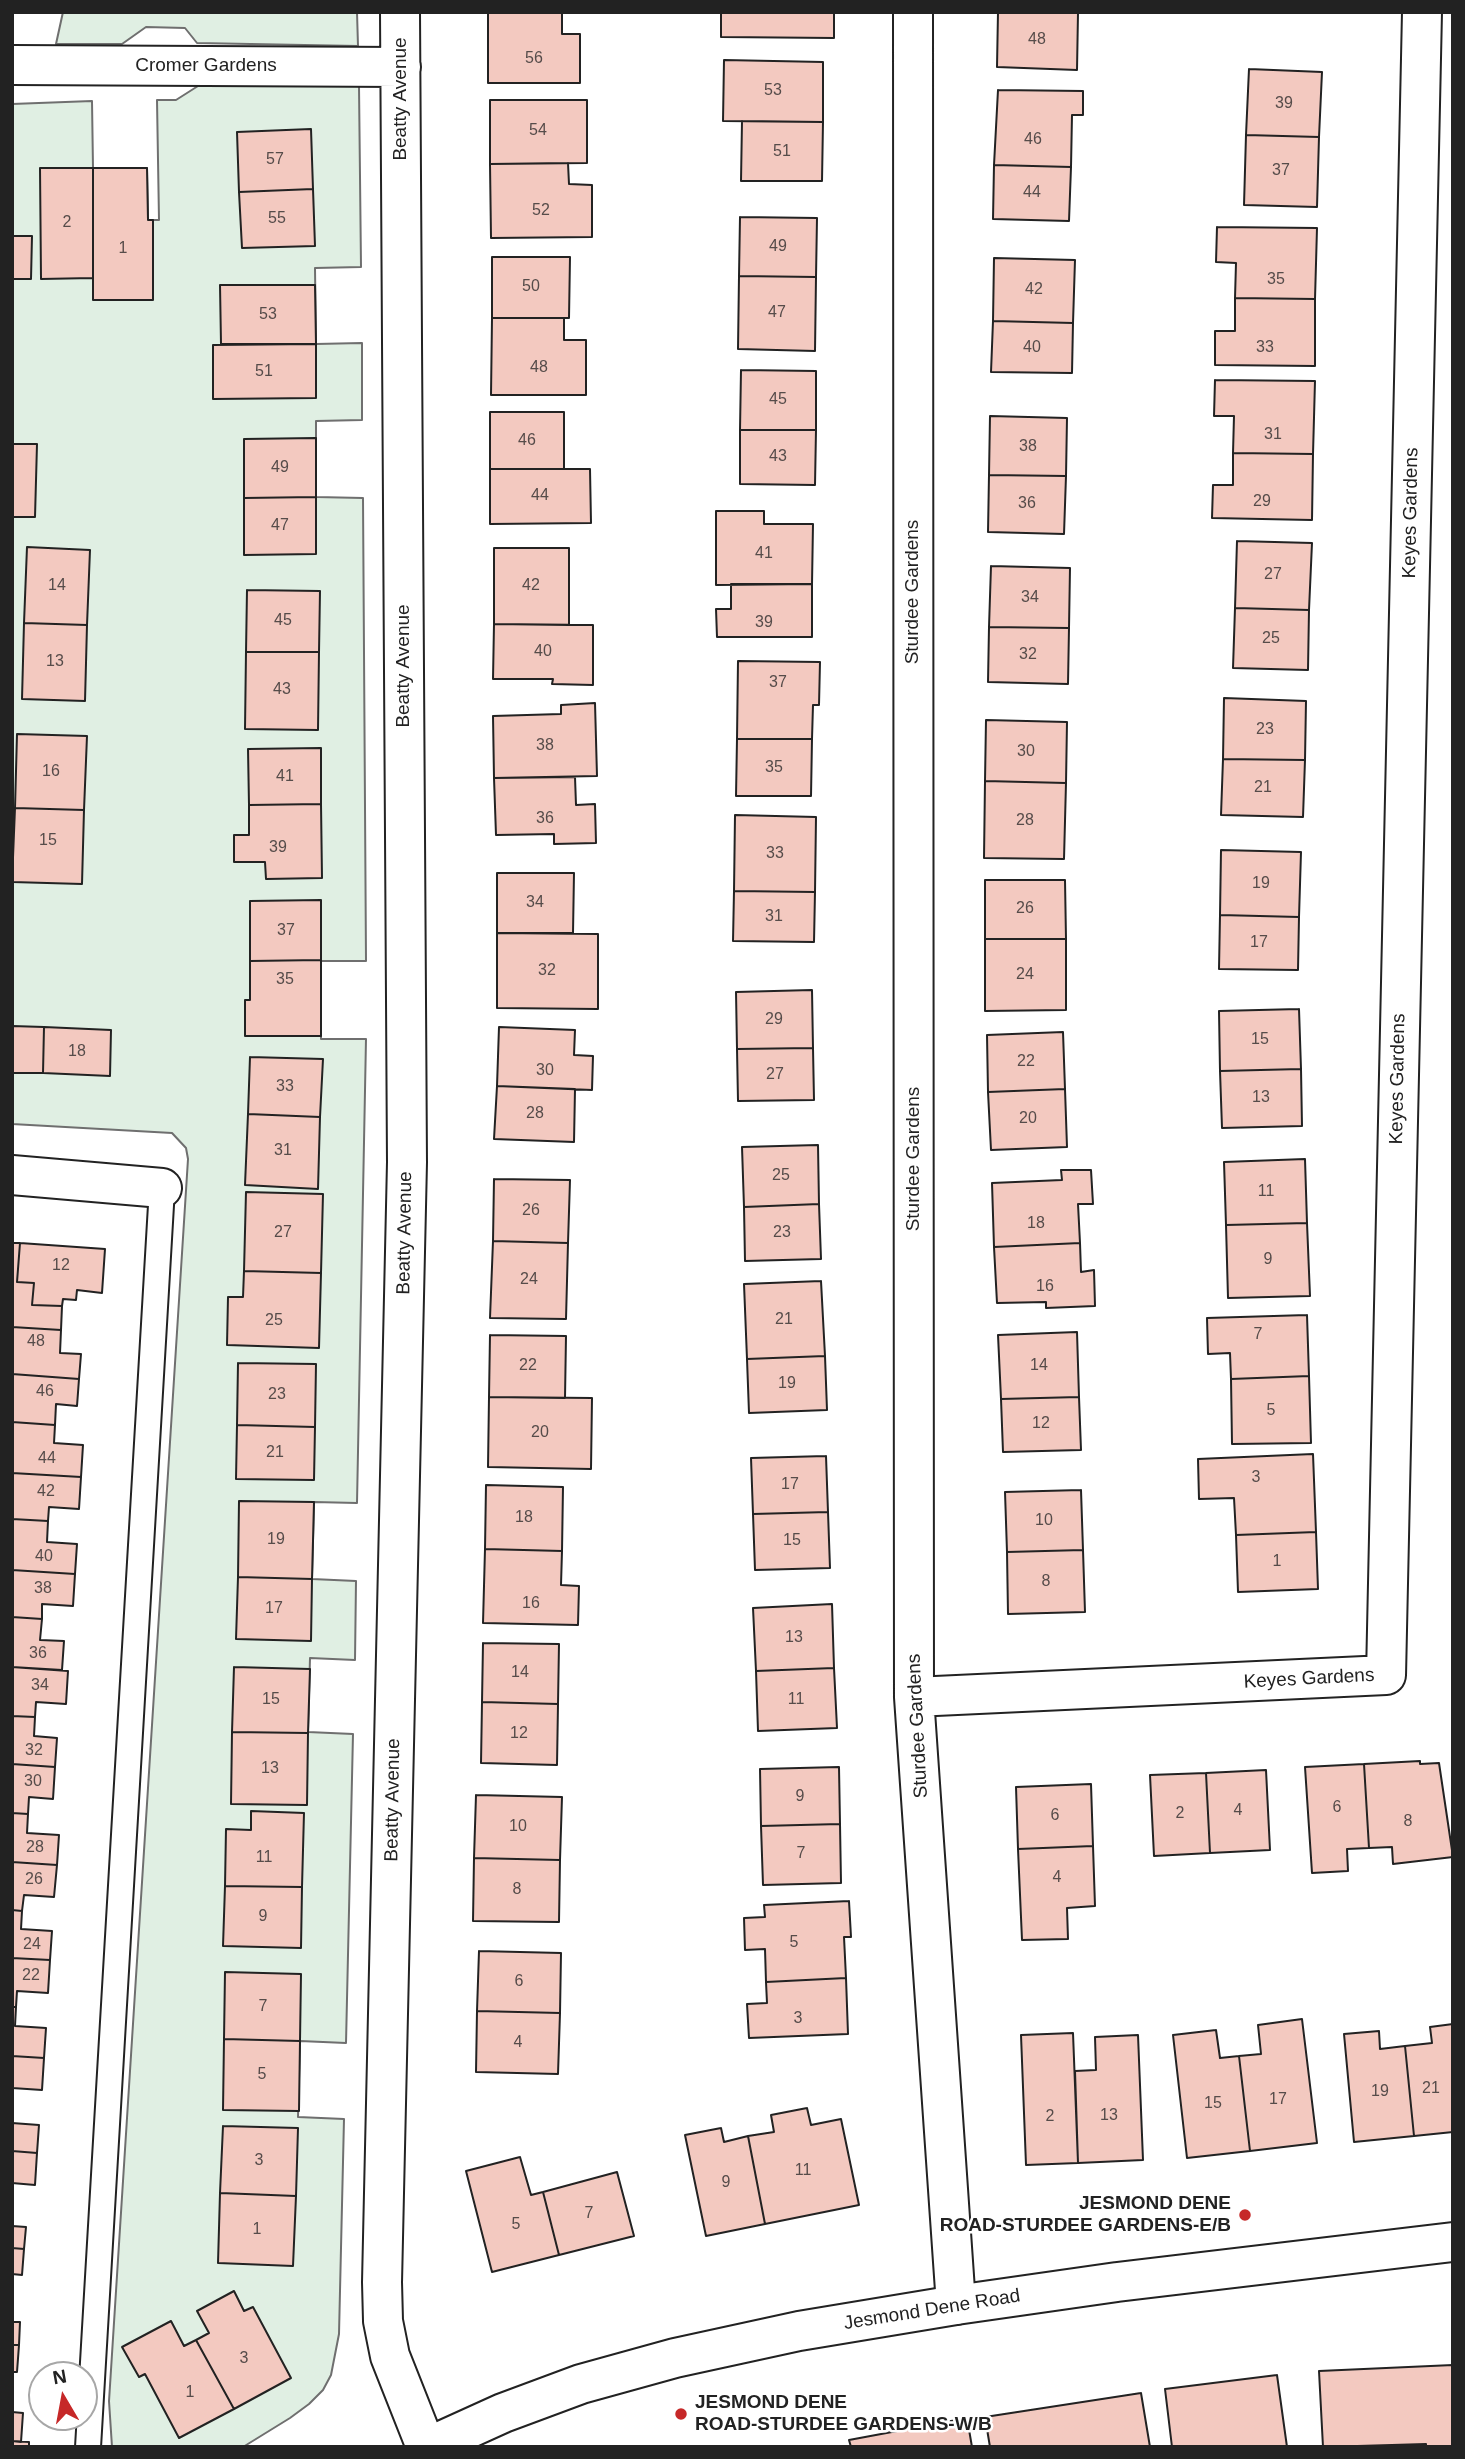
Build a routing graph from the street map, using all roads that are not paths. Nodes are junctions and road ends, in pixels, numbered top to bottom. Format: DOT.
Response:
graph roads {
  1 [pos="400,12"];
  2 [pos="913,12"];
  3 [pos="1422,12"];
  4 [pos="12,65"];
  5 [pos="401,67"];
  6 [pos="12,1175"];
  7 [pos="162,1188"];
  8 [pos="914,1697"];
  9 [pos="1453,2242"];
  10 [pos="956,2305"];
  11 [pos="88,2447"];
  12 [pos="427,2447"];
  1 -- 5 [label="street, Beatty Avenue"];
  2 -- 8 [label="street, Sturdee Gardens"];
  3 -- 8 [label="street, Keyes Gardens"];
  4 -- 5 [label="street, Cromer Gardens"];
  5 -- 12 [label="street, Beatty Avenue"];
  6 -- 7 [label="street"];
  7 -- 11 [label="lane"];
  8 -- 10 [label="street, Sturdee Gardens"];
  9 -- 10 [label="street, Jesmond Dene Road"];
  10 -- 12 [label="street, Jesmond Dene Road"];
}
